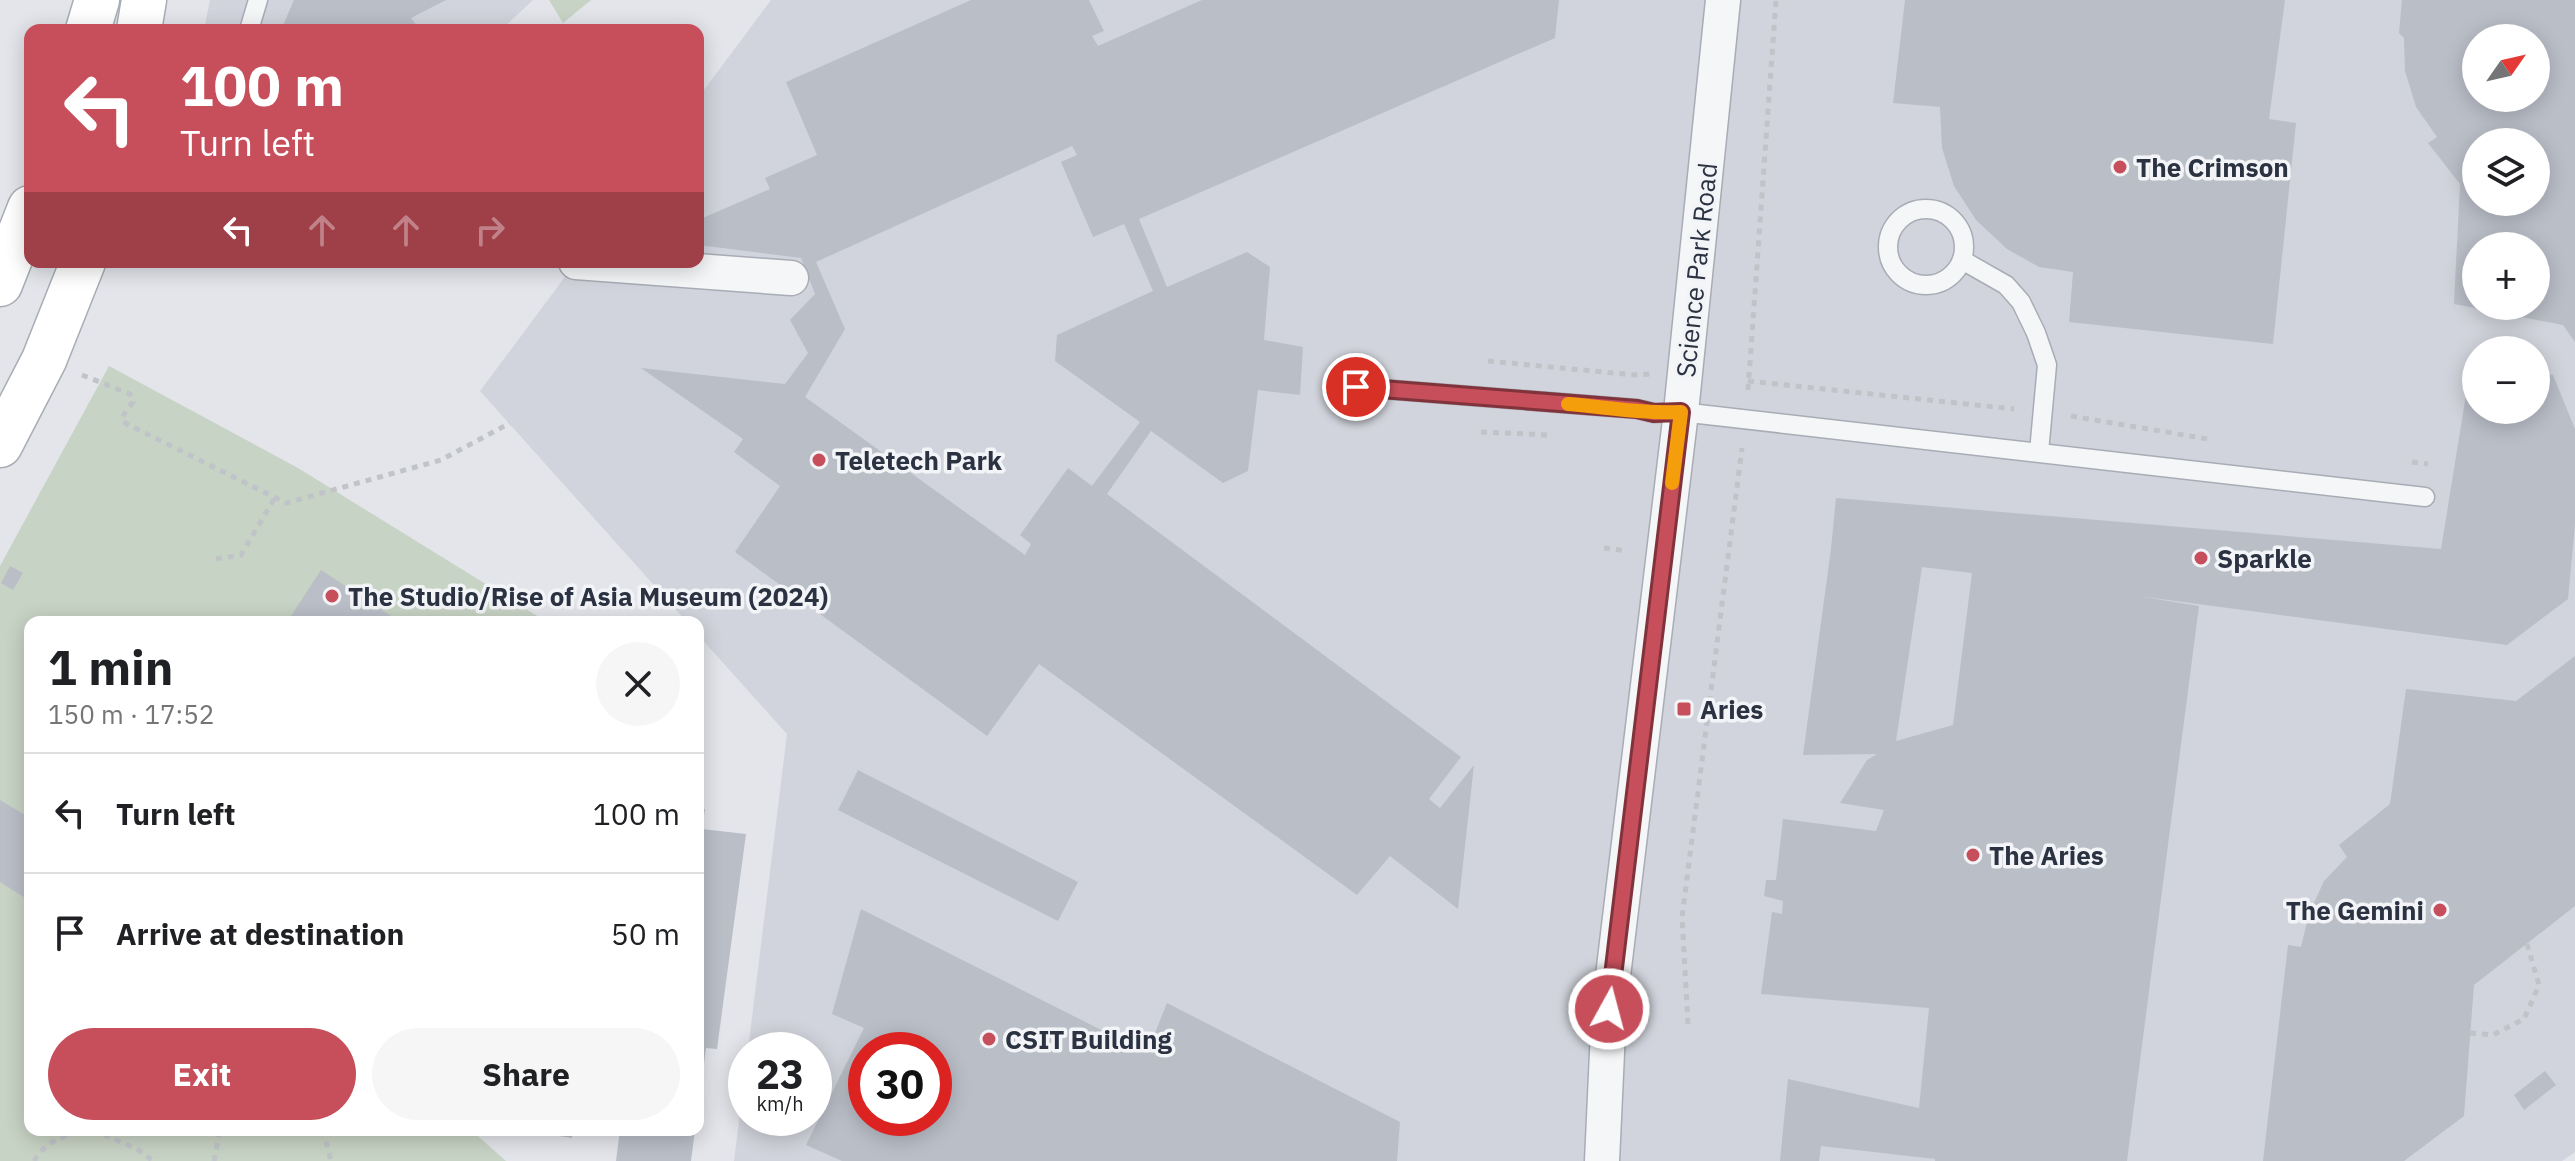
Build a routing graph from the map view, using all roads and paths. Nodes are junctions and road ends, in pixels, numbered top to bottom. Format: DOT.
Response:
graph roads {
  1 [pos="97,0"];
  2 [pos="144,0"];
  3 [pos="258,0"];
  4 [pos="1723,0"];
  5 [pos="1776,0"];
  6 [pos="90,24"];
  7 [pos="140,24"];
  8 [pos="251,24"];
  9 [pos="24,223"];
  10 [pos="1962,260"];
  11 [pos="81,268"];
  12 [pos="657,268"];
  13 [pos="791,278"];
  14 [pos="0,284"];
  15 [pos="44,360"];
  16 [pos="1488,361"];
  17 [pos="1658,374"];
  18 [pos="1748,381"];
  19 [pos="1356,387"];
  20 [pos="2043,411"];
  21 [pos="1681,412"];
  22 [pos="1746,420"];
  23 [pos="510,423"];
  24 [pos="1481,432"];
  25 [pos="1555,436"];
  26 [pos="2210,439"];
  27 [pos="0,445"];
  28 [pos="2039,452"];
  29 [pos="2397,461"];
  30 [pos="2428,464"];
  31 [pos="2425,497"];
  32 [pos="274,499"];
  33 [pos="1604,548"];
  34 [pos="1636,552"];
  35 [pos="216,559"];
  36 [pos="2527,944"];
  37 [pos="1688,1024"];
  38 [pos="2470,1033"];
  39 [pos="62,1136"];
  40 [pos="106,1136"];
  41 [pos="219,1136"];
  42 [pos="325,1136"];
  43 [pos="34,1161"];
  44 [pos="153,1161"];
  45 [pos="214,1161"];
  46 [pos="331,1161"];
  47 [pos="1602,1161"];
  1 -- 6 [label="main road"];
  2 -- 7 [label="main road"];
  3 -- 8 [label="lane"];
  4 -- 21 [label="street, Science Park Road"];
  5 -- 18 [label="path"];
  9 -- 14 [label="main road"];
  10 -- 10 [label="lane"];
  10 -- 20 [label="lane"];
  11 -- 15 [label="main road"];
  12 -- 13 [label="street"];
  15 -- 27 [label="main road"];
  15 -- 32 [label="path"];
  16 -- 17 [label="path"];
  18 -- 20 [label="path"];
  18 -- 22 [label="path"];
  19 -- 21 [label="lane"];
  20 -- 26 [label="path"];
  20 -- 28 [label="lane"];
  21 -- 22 [label="lane"];
  21 -- 47 [label="street, Science Park Road"];
  22 -- 28 [label="lane"];
  22 -- 37 [label="path"];
  23 -- 32 [label="path"];
  24 -- 25 [label="path"];
  28 -- 31 [label="lane"];
  29 -- 30 [label="path"];
  32 -- 35 [label="path"];
  33 -- 34 [label="path"];
  36 -- 38 [label="path"];
  39 -- 43 [label="path"];
  40 -- 44 [label="path"];
  41 -- 45 [label="path"];
  42 -- 46 [label="path"];
}
